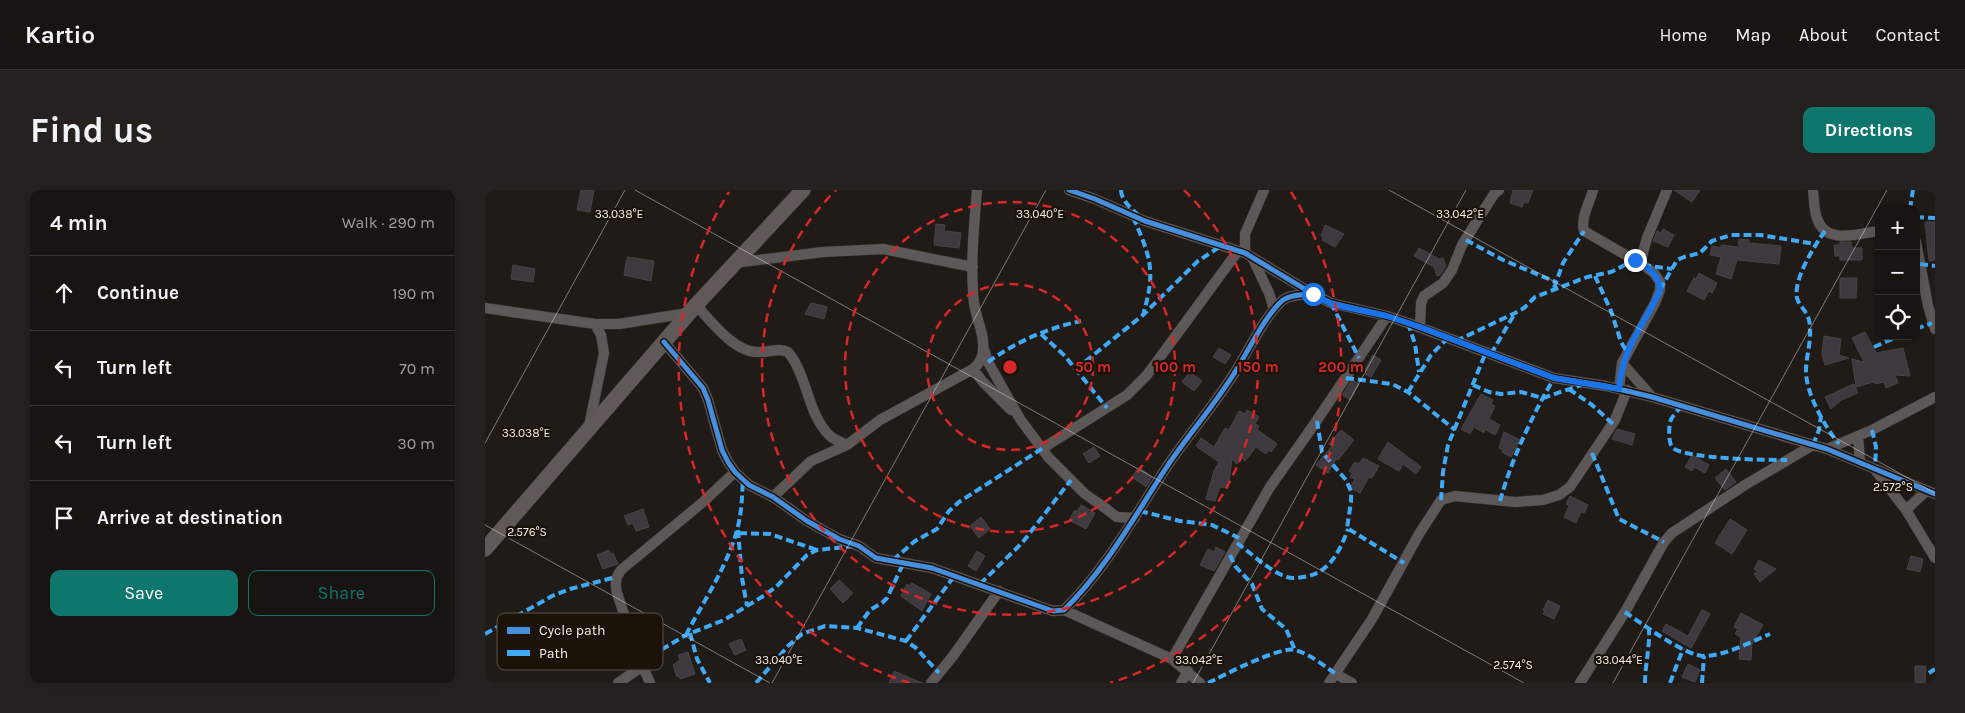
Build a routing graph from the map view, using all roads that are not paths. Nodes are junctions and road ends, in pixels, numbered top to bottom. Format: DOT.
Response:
graph roads {
  1 [pos="803,190"];
  2 [pos="977,190"];
  3 [pos="1069,190"];
  4 [pos="1264,190"];
  5 [pos="1499,190"];
  6 [pos="1593,190"];
  7 [pos="1667,190"];
  8 [pos="1813,190"];
  9 [pos="1875,232"];
  10 [pos="1245,234"];
  11 [pos="1226,247"];
  12 [pos="1918,250"];
  13 [pos="1245,254"];
  14 [pos="1640,263"];
  15 [pos="734,264"];
  16 [pos="973,267"];
  17 [pos="1313,294"];
  18 [pos="485,308"];
  19 [pos="692,309"];
  20 [pos="1274,309"];
  21 [pos="1387,316"];
  22 [pos="595,324"];
  23 [pos="1420,327"];
  24 [pos="1935,329"];
  25 [pos="664,342"];
  26 [pos="984,346"];
  27 [pos="1623,363"];
  28 [pos="973,369"];
  29 [pos="1623,390"];
  30 [pos="1652,396"];
  31 [pos="1935,397"];
  32 [pos="1020,419"];
  33 [pos="589,426"];
  34 [pos="1858,436"];
  35 [pos="847,445"];
  36 [pos="1813,445"];
  37 [pos="1043,448"];
  38 [pos="1827,449"];
  39 [pos="1859,462"];
  40 [pos="1875,470"];
  41 [pos="735,472"];
  42 [pos="1930,493"];
  43 [pos="773,497"];
  44 [pos="1906,510"];
  45 [pos="1117,517"];
  46 [pos="1135,518"];
  47 [pos="1123,537"];
  48 [pos="485,549"];
  49 [pos="1935,558"];
  50 [pos="999,591"];
  51 [pos="1064,610"];
  52 [pos="624,613"];
  53 [pos="1172,659"];
  54 [pos="637,670"];
  55 [pos="645,670"];
  56 [pos="1188,671"];
  57 [pos="1336,674"];
  58 [pos="618,683"];
  59 [pos="651,683"];
  60 [pos="931,683"];
  61 [pos="1181,683"];
  62 [pos="1200,683"];
  63 [pos="1329,683"];
  64 [pos="1351,683"];
  65 [pos="1580,683"];
  1 -- 15 [label="street"];
  2 -- 16 [label="street"];
  3 -- 11 [label="street"];
  4 -- 10 [label="street"];
  5 -- 23 [label="street"];
  6 -- 14 [label="street"];
  7 -- 14 [label="street"];
  8 -- 9 [label="street"];
  10 -- 11 [label="street"];
  10 -- 13 [label="street"];
  11 -- 13 [label="street"];
  12 -- 24 [label="street"];
  13 -- 17 [label="street"];
  13 -- 20 [label="street"];
  13 -- 37 [label="street"];
  14 -- 27 [label="street"];
  15 -- 16 [label="street"];
  15 -- 19 [label="street"];
  16 -- 26 [label="street"];
  17 -- 20 [label="street"];
  17 -- 21 [label="street"];
  18 -- 22 [label="street"];
  19 -- 22 [label="street"];
  19 -- 25 [label="street"];
  19 -- 35 [label="street"];
  20 -- 46 [label="street"];
  21 -- 23 [label="street"];
  21 -- 53 [label="street"];
  22 -- 33 [label="street"];
  23 -- 29 [label="street"];
  25 -- 33 [label="street"];
  25 -- 41 [label="street"];
  26 -- 28 [label="street"];
  26 -- 32 [label="street"];
  27 -- 29 [label="street"];
  27 -- 30 [label="street"];
  28 -- 32 [label="street"];
  28 -- 35 [label="street"];
  29 -- 30 [label="street"];
  29 -- 57 [label="street"];
  30 -- 36 [label="street"];
  31 -- 34 [label="street"];
  32 -- 37 [label="street"];
  33 -- 48 [label="street"];
  34 -- 38 [label="street"];
  34 -- 39 [label="street"];
  35 -- 43 [label="street"];
  36 -- 38 [label="street"];
  36 -- 65 [label="street"];
  37 -- 45 [label="street"];
  38 -- 39 [label="street"];
  39 -- 40 [label="street"];
  40 -- 42 [label="street"];
  40 -- 44 [label="street"];
  41 -- 43 [label="street"];
  41 -- 52 [label="street"];
  42 -- 44 [label="street"];
  43 -- 50 [label="street"];
  44 -- 49 [label="street"];
  45 -- 46 [label="street"];
  45 -- 47 [label="street"];
  46 -- 47 [label="street"];
  47 -- 51 [label="street"];
  50 -- 51 [label="street"];
  50 -- 60 [label="street"];
  51 -- 53 [label="street"];
  53 -- 56 [label="street"];
  54 -- 58 [label="street"];
  55 -- 59 [label="street"];
  56 -- 61 [label="street"];
  56 -- 62 [label="street"];
  57 -- 63 [label="street"];
  57 -- 64 [label="street"];
}
